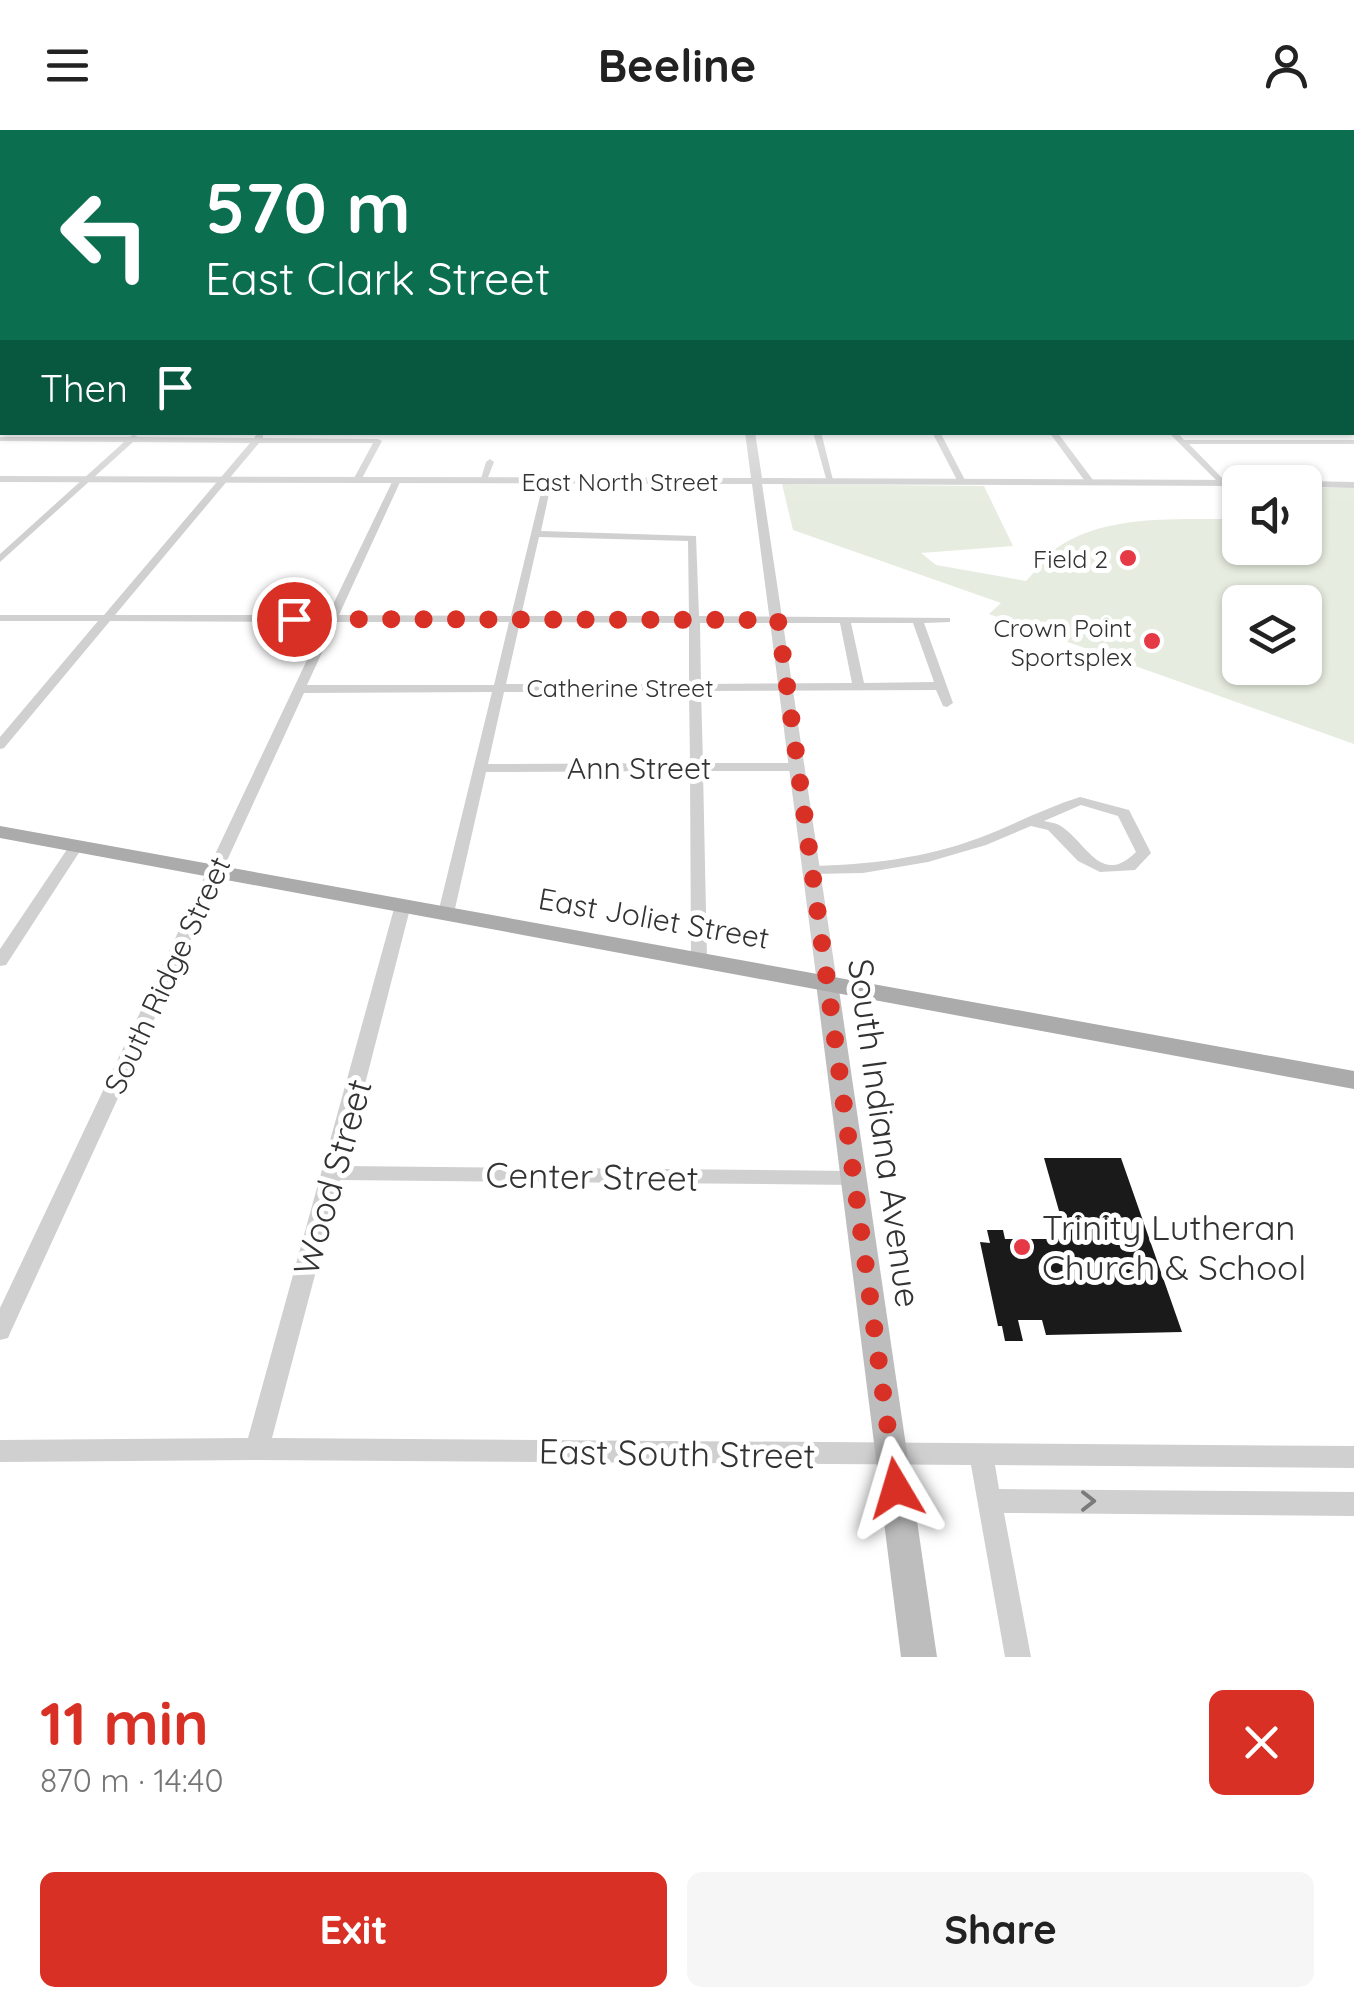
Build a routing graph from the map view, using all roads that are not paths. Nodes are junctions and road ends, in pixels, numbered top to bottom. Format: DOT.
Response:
graph roads {
  1 [pos="750,435"];
  2 [pos="818,435"];
  3 [pos="938,435"];
  4 [pos="1055,435"];
  5 [pos="1175,435"];
  6 [pos="134,436"];
  7 [pos="259,436"];
  8 [pos="0,440"];
  9 [pos="1181,442"];
  10 [pos="1354,442"];
  11 [pos="490,462"];
  12 [pos="0,479"];
  13 [pos="87,479"];
  14 [pos="222,480"];
  15 [pos="357,480"];
  16 [pos="397,480"];
  17 [pos="483,480"];
  18 [pos="548,480"];
  19 [pos="758,481"];
  20 [pos="831,482"];
  21 [pos="962,482"];
  22 [pos="1090,482"];
  23 [pos="1221,482"];
  24 [pos="1322,484"];
  25 [pos="1354,485"];
  26 [pos="536,534"];
  27 [pos="0,558"];
  28 [pos="0,618"];
  29 [pos="106,618"];
  30 [pos="332,619"];
  31 [pos="515,619"];
  32 [pos="694,620"];
  33 [pos="778,620"];
  34 [pos="845,620"];
  35 [pos="918,620"];
  36 [pos="946,620"];
  37 [pos="787,686"];
  38 [pos="859,686"];
  39 [pos="940,686"];
  40 [pos="696,687"];
  41 [pos="300,688"];
  42 [pos="499,688"];
  43 [pos="947,702"];
  44 [pos="0,745"];
  45 [pos="798,767"];
  46 [pos="480,768"];
  47 [pos="697,768"];
  48 [pos="1030,822"];
  49 [pos="0,832"];
  50 [pos="74,848"];
  51 [pos="811,870"];
  52 [pos="216,871"];
  53 [pos="403,905"];
  54 [pos="446,913"];
  55 [pos="699,959"];
  56 [pos="0,961"];
  57 [pos="827,983"];
  58 [pos="1354,1080"];
  59 [pos="330,1173"];
  60 [pos="854,1178"];
  61 [pos="0,1331"];
  62 [pos="257,1449"];
  63 [pos="0,1451"];
  64 [pos="892,1455"];
  65 [pos="981,1455"];
  66 [pos="1354,1456"];
  67 [pos="990,1501"];
  68 [pos="1354,1504"];
  69 [pos="919,1657"];
  70 [pos="1018,1657"];
  1 -- 19 [label="street, South Indiana Avenue"];
  2 -- 20 [label="street"];
  3 -- 21 [label="street"];
  4 -- 22 [label="street"];
  5 -- 9 [label="street"];
  6 -- 7 [label="street"];
  6 -- 8 [label="street"];
  6 -- 13 [label="street"];
  7 -- 14 [label="street"];
  7 -- 15 [label="street"];
  9 -- 10 [label="street"];
  9 -- 23 [label="street"];
  11 -- 17 [label="street"];
  12 -- 13 [label="street, East North Street"];
  13 -- 14 [label="street, East North Street"];
  13 -- 27 [label="street"];
  14 -- 15 [label="street, East North Street"];
  14 -- 29 [label="street"];
  15 -- 16 [label="street, East North Street"];
  16 -- 17 [label="street, East North Street"];
  16 -- 30 [label="street, South Ridge Street"];
  17 -- 18 [label="street, East North Street"];
  18 -- 19 [label="street, East North Street"];
  18 -- 26 [label="street"];
  19 -- 20 [label="street, East North Street"];
  19 -- 33 [label="street, South Indiana Avenue"];
  20 -- 21 [label="street, East North Street"];
  21 -- 22 [label="street, East North Street"];
  22 -- 23 [label="street, East North Street"];
  24 -- 25 [label="street"];
  26 -- 31 [label="street"];
  26 -- 32 [label="street"];
  28 -- 29 [label="street"];
  29 -- 30 [label="street"];
  29 -- 44 [label="street"];
  30 -- 31 [label="street"];
  30 -- 41 [label="street, South Ridge Street"];
  31 -- 32 [label="street"];
  31 -- 42 [label="street"];
  32 -- 33 [label="street"];
  32 -- 40 [label="street"];
  33 -- 34 [label="street"];
  33 -- 37 [label="street, South Indiana Avenue"];
  34 -- 35 [label="street"];
  34 -- 38 [label="street"];
  35 -- 36 [label="street"];
  35 -- 39 [label="street"];
  37 -- 38 [label="street, Catherine Street"];
  37 -- 40 [label="street, Catherine Street"];
  37 -- 45 [label="street, South Indiana Avenue"];
  38 -- 39 [label="street, Catherine Street"];
  39 -- 43 [label="street"];
  40 -- 42 [label="street, Catherine Street"];
  40 -- 47 [label="street"];
  41 -- 42 [label="street, Catherine Street"];
  41 -- 52 [label="street, South Ridge Street"];
  42 -- 46 [label="street"];
  45 -- 47 [label="street, Ann Street"];
  45 -- 51 [label="street, South Indiana Avenue"];
  46 -- 47 [label="street, Ann Street"];
  46 -- 54 [label="street"];
  47 -- 55 [label="street"];
  48 -- 48 [label="street"];
  48 -- 51 [label="street"];
  49 -- 50 [label="main road, East Joliet Street"];
  50 -- 52 [label="main road, East Joliet Street"];
  50 -- 56 [label="street"];
  51 -- 57 [label="street, South Indiana Avenue"];
  52 -- 53 [label="main road, East Joliet Street"];
  52 -- 61 [label="street, South Ridge Street"];
  53 -- 54 [label="main road, East Joliet Street"];
  53 -- 59 [label="street, Wood Street"];
  54 -- 55 [label="main road, East Joliet Street"];
  55 -- 57 [label="main road, East Joliet Street"];
  57 -- 58 [label="main road, East Joliet Street"];
  57 -- 60 [label="main road, South Indiana Avenue"];
  59 -- 60 [label="street, Center Street"];
  59 -- 62 [label="street, Wood Street"];
  60 -- 64 [label="main road, South Indiana Avenue"];
  62 -- 63 [label="street, East South Street"];
  62 -- 64 [label="street, East South Street"];
  64 -- 65 [label="street, East South Street"];
  64 -- 69 [label="main road, South Indiana Avenue"];
  65 -- 66 [label="street, East South Street"];
  65 -- 67 [label="street"];
  67 -- 68 [label="street, one-way"];
  67 -- 70 [label="street"];
}
